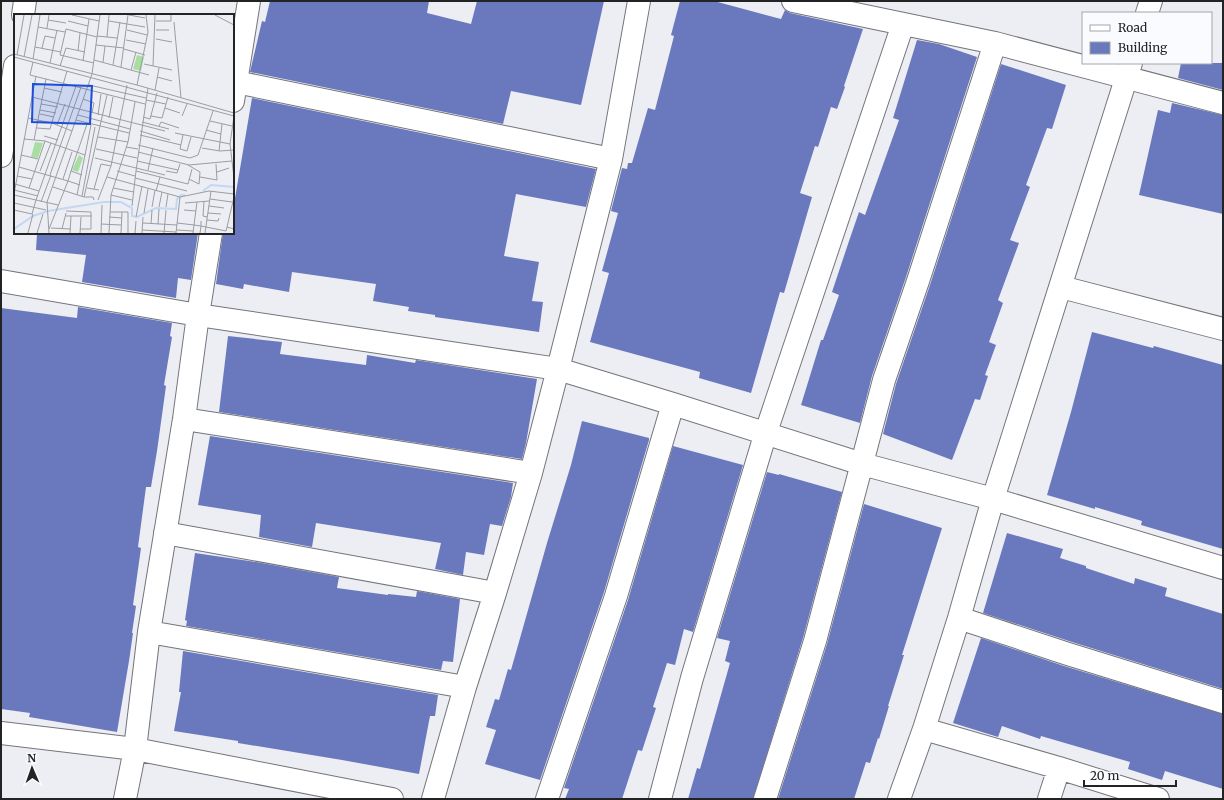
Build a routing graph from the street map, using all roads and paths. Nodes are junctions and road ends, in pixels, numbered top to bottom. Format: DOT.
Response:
graph roads {
  1 [pos="25,1"];
  2 [pos="249,1"];
  3 [pos="639,1"];
  4 [pos="793,1"];
  5 [pos="1151,1"];
  6 [pos="1148,12"];
  7 [pos="23,14"];
  8 [pos="903,24"];
  9 [pos="995,43"];
  10 [pos="1082,61"];
  11 [pos="1095,64"];
  12 [pos="1128,71"];
  13 [pos="14,72"];
  14 [pos="234,92"];
  15 [pos="1223,103"];
  16 [pos="1,156"];
  17 [pos="611,159"];
  18 [pos="211,234"];
  19 [pos="1,281"];
  20 [pos="1061,287"];
  21 [pos="198,315"];
  22 [pos="1223,329"];
  23 [pos="558,369"];
  24 [pos="673,404"];
  25 [pos="184,419"];
  26 [pos="766,432"];
  27 [pos="862,464"];
  28 [pos="531,473"];
  29 [pos="993,499"];
  30 [pos="166,533"];
  31 [pos="1223,568"];
  32 [pos="495,593"];
  33 [pos="959,618"];
  34 [pos="149,632"];
  35 [pos="465,687"];
  36 [pos="1223,702"];
  37 [pos="924,729"];
  38 [pos="1,733"];
  39 [pos="135,749"];
  40 [pos="1059,768"];
  41 [pos="1153,798"];
  42 [pos="125,799"];
  43 [pos="392,799"];
  44 [pos="433,799"];
  45 [pos="547,799"];
  46 [pos="660,799"];
  47 [pos="765,799"];
  48 [pos="899,799"];
  49 [pos="1049,799"];
  1 -- 7 [label="street"];
  2 -- 14 [label="street"];
  3 -- 17 [label="street"];
  4 -- 8 [label="street"];
  5 -- 6 [label="street"];
  8 -- 9 [label="street"];
  8 -- 26 [label="street"];
  9 -- 10 [label="street"];
  9 -- 27 [label="street"];
  11 -- 12 [label="street"];
  12 -- 15 [label="street"];
  12 -- 20 [label="street"];
  13 -- 16 [label="street"];
  14 -- 17 [label="street"];
  17 -- 23 [label="street"];
  18 -- 21 [label="street"];
  19 -- 21 [label="street"];
  20 -- 22 [label="street"];
  20 -- 29 [label="street"];
  21 -- 23 [label="street"];
  21 -- 25 [label="street"];
  23 -- 24 [label="street"];
  23 -- 28 [label="street"];
  24 -- 26 [label="street"];
  24 -- 45 [label="street"];
  25 -- 28 [label="street"];
  25 -- 30 [label="street"];
  26 -- 27 [label="street"];
  26 -- 46 [label="street"];
  27 -- 29 [label="street"];
  27 -- 47 [label="street"];
  28 -- 32 [label="street"];
  29 -- 31 [label="street"];
  29 -- 33 [label="street"];
  30 -- 32 [label="street"];
  30 -- 34 [label="street"];
  32 -- 35 [label="street"];
  33 -- 36 [label="street"];
  33 -- 37 [label="street"];
  34 -- 35 [label="street"];
  34 -- 39 [label="street"];
  35 -- 44 [label="street"];
  37 -- 40 [label="street"];
  37 -- 48 [label="street"];
  38 -- 39 [label="street"];
  39 -- 42 [label="street"];
  39 -- 43 [label="street"];
  40 -- 41 [label="street"];
  40 -- 49 [label="street"];
}
